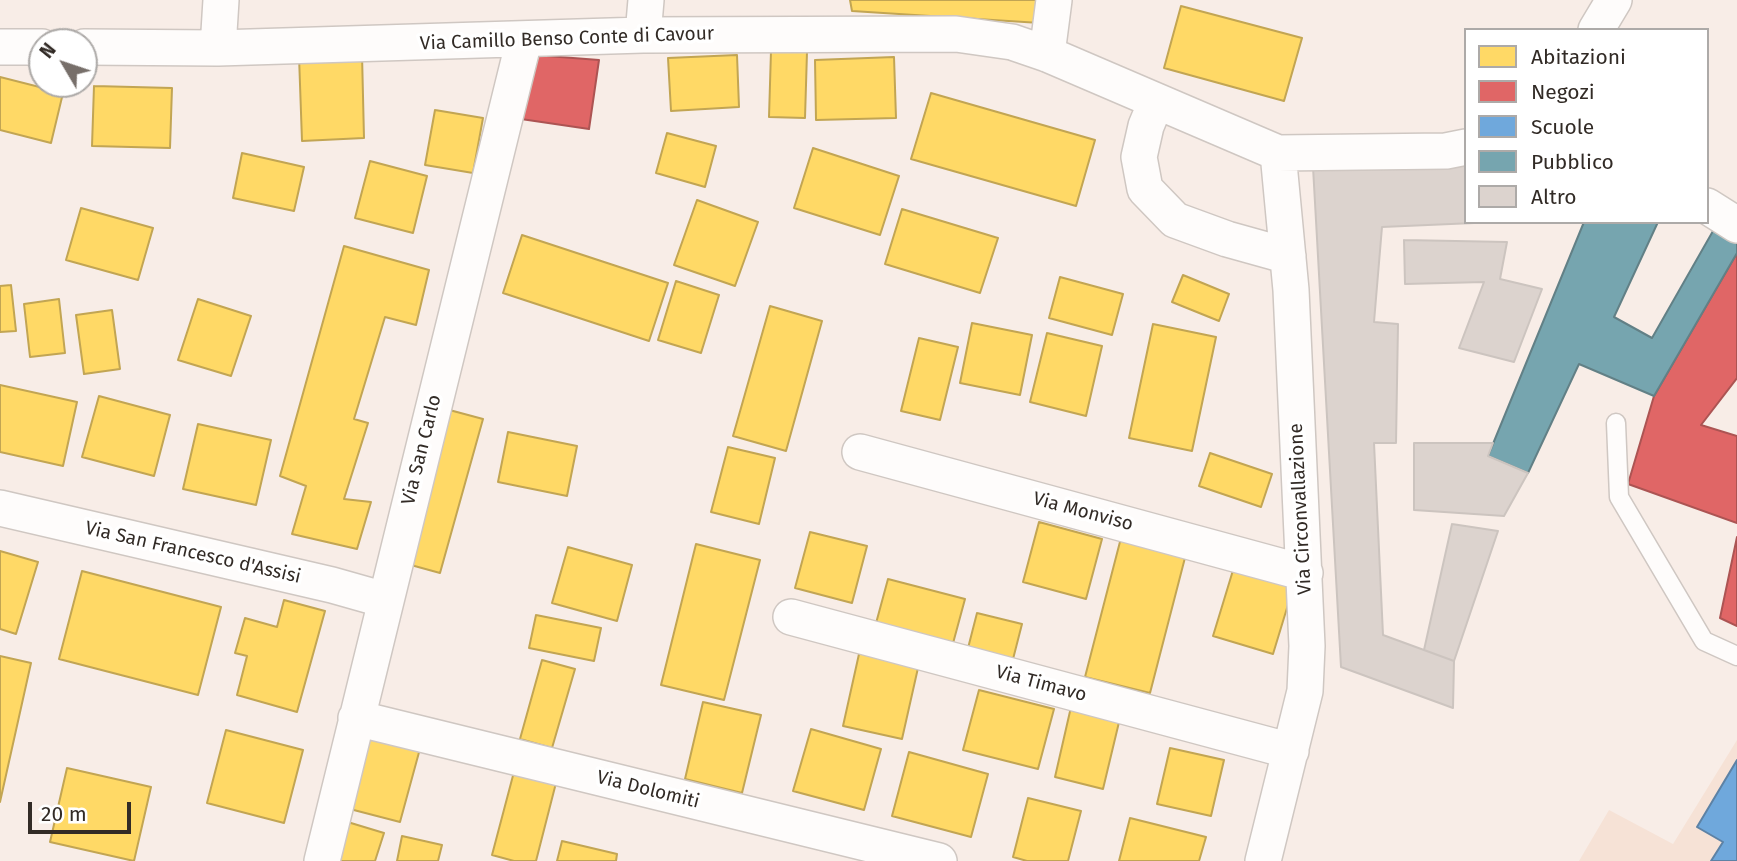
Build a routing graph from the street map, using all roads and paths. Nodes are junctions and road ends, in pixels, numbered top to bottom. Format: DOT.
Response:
graph roads {
  1 [pos="221,0"];
  2 [pos="646,0"];
  3 [pos="1054,0"];
  4 [pos="1614,0"];
  5 [pos="1597,28"];
  6 [pos="643,35"];
  7 [pos="524,40"];
  8 [pos="0,47"];
  9 [pos="28,47"];
  10 [pos="98,47"];
  11 [pos="218,48"];
  12 [pos="1047,54"];
  13 [pos="1156,102"];
  14 [pos="1464,147"];
  15 [pos="1278,153"];
  16 [pos="1709,207"];
  17 [pos="1737,225"];
  18 [pos="1288,256"];
  19 [pos="1616,423"];
  20 [pos="860,452"];
  21 [pos="0,508"];
  22 [pos="1305,573"];
  23 [pos="385,600"];
  24 [pos="791,617"];
  25 [pos="1737,656"];
  26 [pos="356,718"];
  27 [pos="1291,751"];
  28 [pos="321,861"];
  29 [pos="939,861"];
  30 [pos="1263,861"];
  1 -- 11 [label="street"];
  2 -- 6 [label="street"];
  3 -- 12 [label="street"];
  4 -- 5 [label="street"];
  6 -- 7 [label="street, Via Camillo Benso Conte di Cavour"];
  6 -- 12 [label="street, Via Camillo Benso Conte di Cavour"];
  7 -- 11 [label="street, Via Camillo Benso Conte di Cavour"];
  7 -- 23 [label="street, Via San Carlo"];
  8 -- 9 [label="street"];
  10 -- 11 [label="street, Via Camillo Benso Conte di Cavour"];
  12 -- 13 [label="street, Via Camillo Benso Conte di Cavour"];
  13 -- 15 [label="street, Via Camillo Benso Conte di Cavour"];
  13 -- 18 [label="street"];
  14 -- 15 [label="street"];
  15 -- 18 [label="street, Via Circonvallazione"];
  16 -- 17 [label="street"];
  18 -- 22 [label="street, Via Circonvallazione"];
  19 -- 25 [label="lane"];
  20 -- 22 [label="street, Via Monviso"];
  21 -- 23 [label="street, Via San Francesco d'Assisi"];
  22 -- 27 [label="street, Via Circonvallazione"];
  23 -- 26 [label="street, Via San Carlo"];
  24 -- 27 [label="street, Via Timavo"];
  26 -- 28 [label="street, Via San Carlo"];
  26 -- 29 [label="street, Via Dolomiti"];
  27 -- 30 [label="street, Via Circonvallazione"];
}
